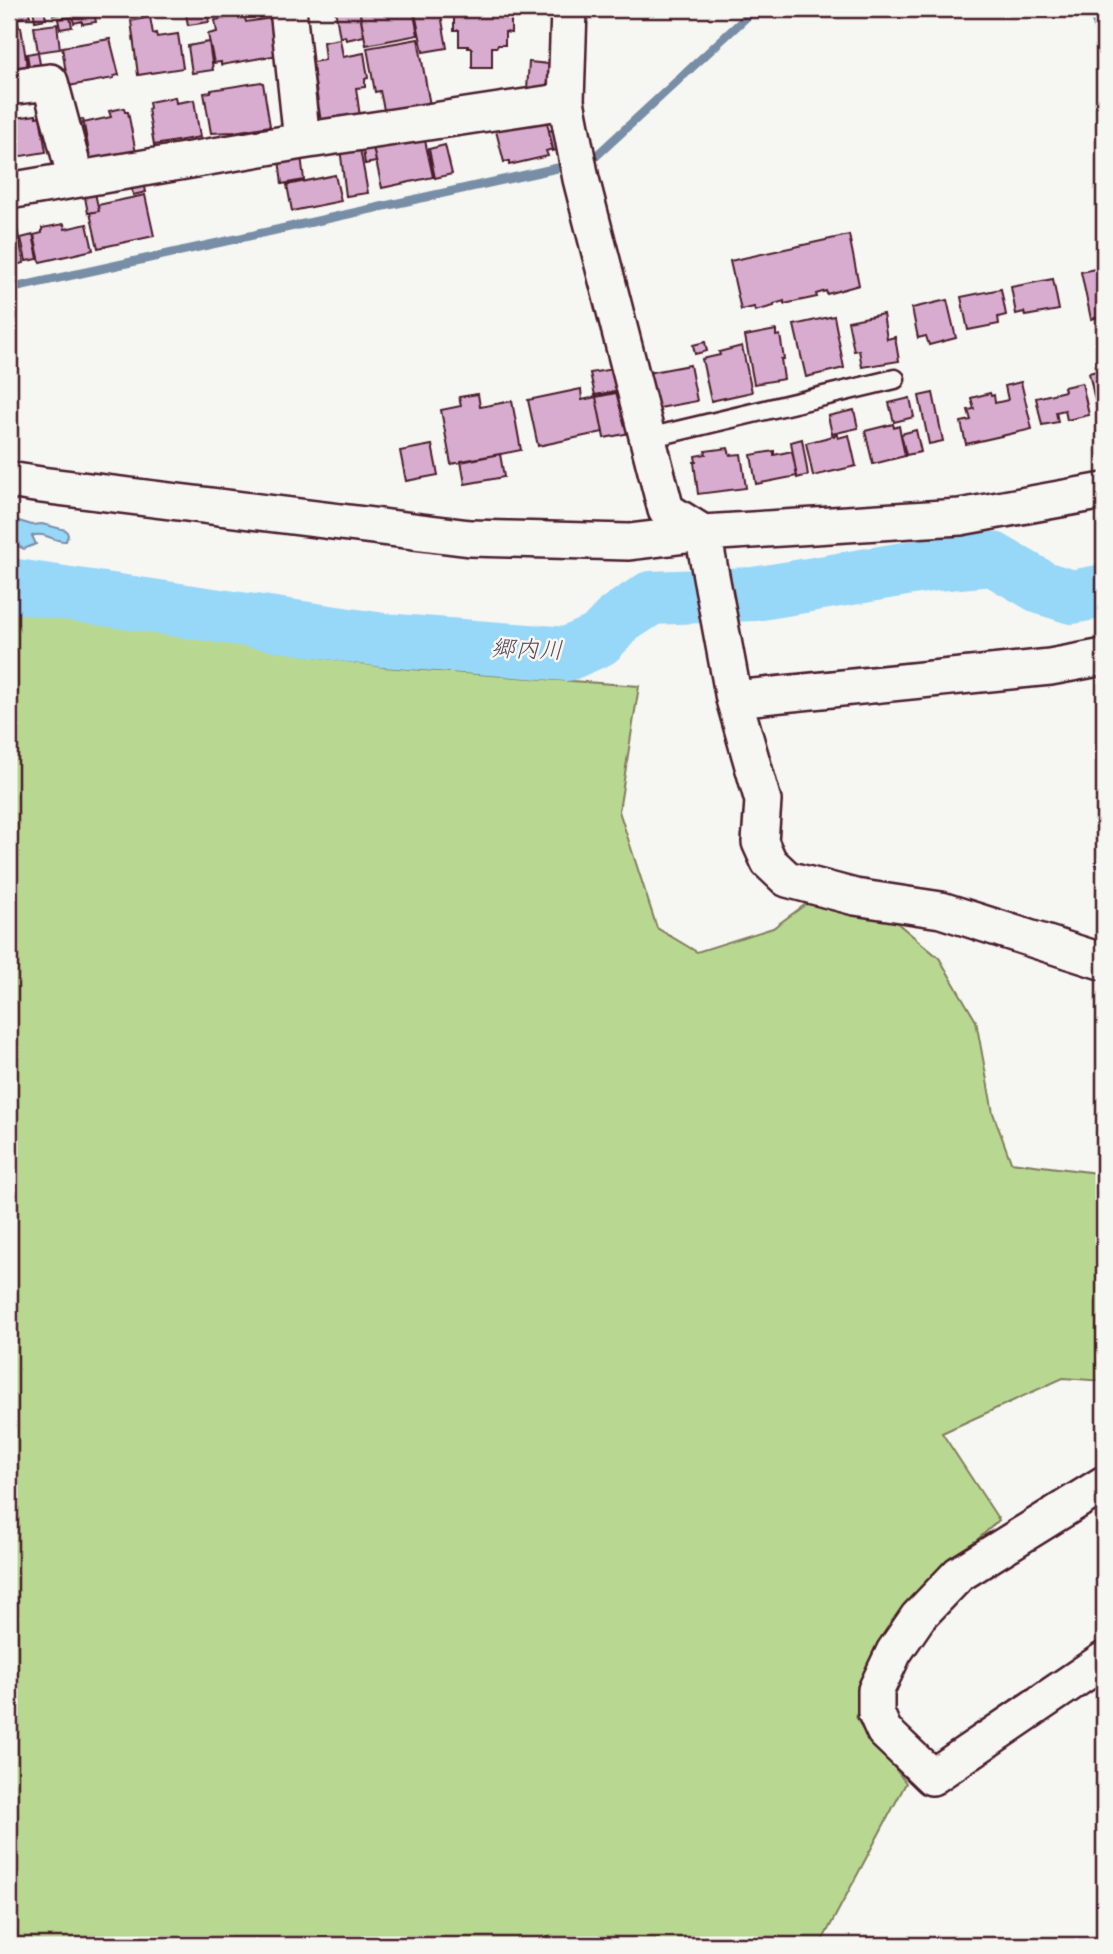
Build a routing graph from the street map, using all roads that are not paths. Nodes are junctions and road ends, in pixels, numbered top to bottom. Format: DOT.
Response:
graph roads {
  1 [pos="288,9"];
  2 [pos="569,9"];
  3 [pos="9,87"];
  4 [pos="566,101"];
  5 [pos="302,141"];
  6 [pos="76,179"];
  7 [pos="9,191"];
  8 [pos="895,379"];
  9 [pos="648,438"];
  10 [pos="9,480"];
  11 [pos="1104,491"];
  12 [pos="703,533"];
  13 [pos="1104,657"];
  14 [pos="734,699"];
  15 [pos="1104,962"];
  16 [pos="1104,1484"];
  17 [pos="1104,1660"];
  1 -- 5 [label="street"];
  2 -- 4 [label="street"];
  3 -- 6 [label="street"];
  4 -- 5 [label="street"];
  4 -- 9 [label="street"];
  5 -- 6 [label="street"];
  6 -- 7 [label="street"];
  8 -- 9 [label="lane"];
  9 -- 12 [label="street"];
  10 -- 12 [label="street"];
  11 -- 12 [label="street"];
  12 -- 14 [label="street"];
  13 -- 14 [label="street"];
  14 -- 15 [label="street"];
  16 -- 17 [label="street"];
}
